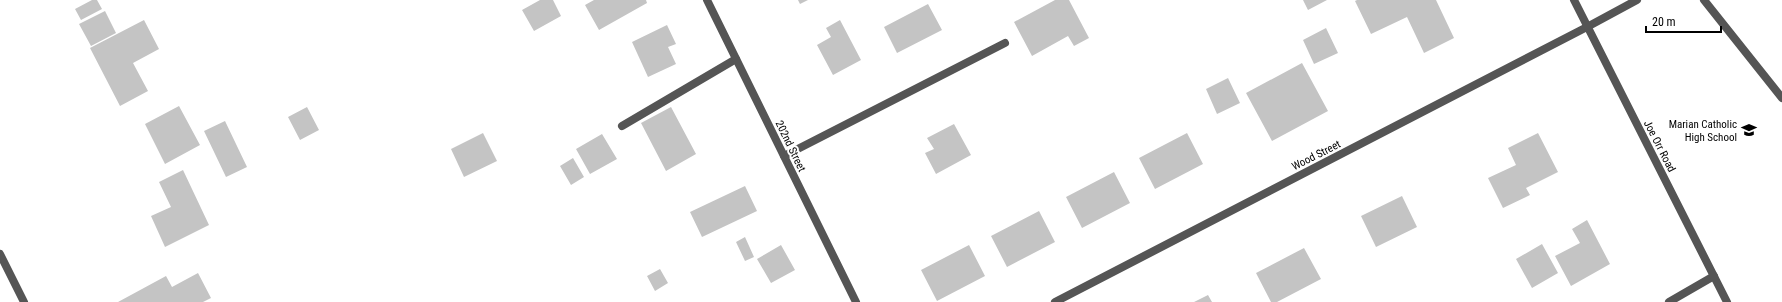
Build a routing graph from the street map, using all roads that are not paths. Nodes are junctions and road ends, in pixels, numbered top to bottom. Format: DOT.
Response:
graph roads {
  1 [pos="707,0"];
  2 [pos="1574,0"];
  3 [pos="1637,0"];
  4 [pos="1704,0"];
  5 [pos="1587,27"];
  6 [pos="1005,43"];
  7 [pos="736,59"];
  8 [pos="1782,98"];
  9 [pos="622,126"];
  10 [pos="784,156"];
  11 [pos="0,254"];
  12 [pos="1714,276"];
  13 [pos="24,302"];
  14 [pos="856,302"];
  15 [pos="1055,302"];
  16 [pos="1669,302"];
  17 [pos="1727,302"];
  1 -- 7 [label="street, 202nd Street"];
  2 -- 5 [label="street, Joe Orr Road"];
  3 -- 5 [label="street, Wood Street"];
  4 -- 8 [label="street"];
  5 -- 12 [label="street, Joe Orr Road"];
  5 -- 15 [label="street, Wood Street"];
  6 -- 10 [label="street"];
  7 -- 9 [label="street"];
  7 -- 10 [label="street, 202nd Street"];
  10 -- 14 [label="street, 202nd Street"];
  11 -- 13 [label="street"];
  12 -- 16 [label="street"];
  12 -- 17 [label="street, Joe Orr Road"];
}
